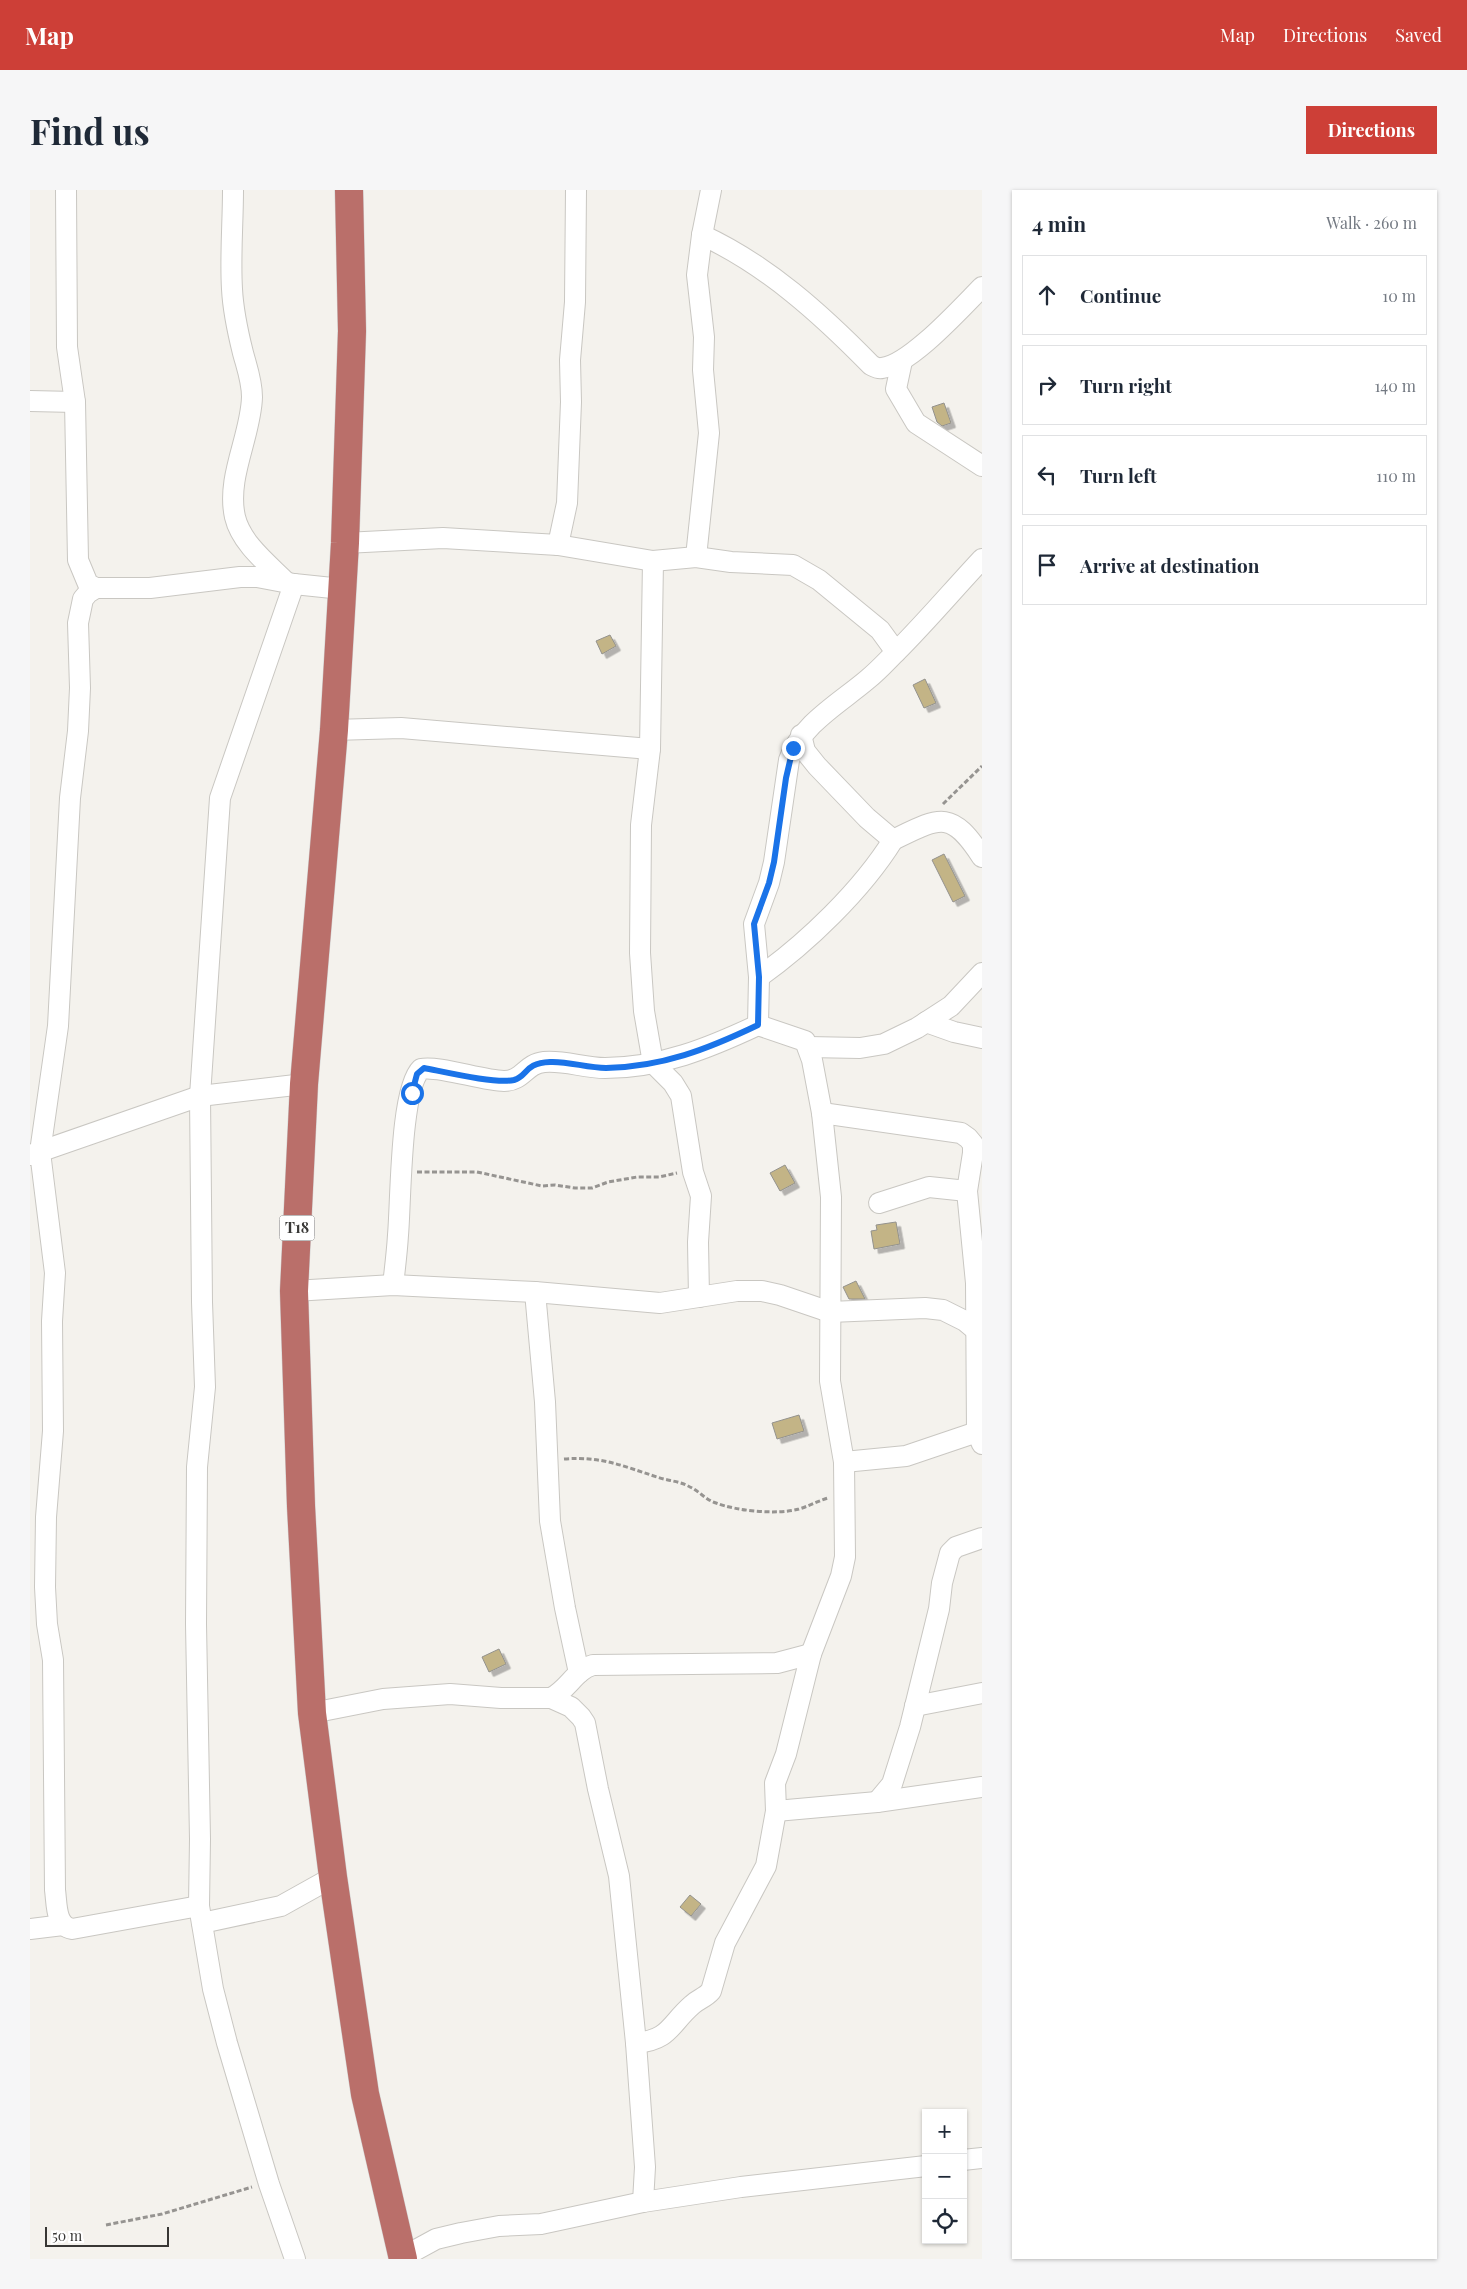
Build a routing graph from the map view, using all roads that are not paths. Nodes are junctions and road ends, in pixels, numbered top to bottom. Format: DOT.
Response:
graph roads {
  1 [pos="66,190"];
  2 [pos="233,190"];
  3 [pos="349,190"];
  4 [pos="576,190"];
  5 [pos="711,190"];
  6 [pos="702,235"];
  7 [pos="982,287"];
  8 [pos="902,361"];
  9 [pos="30,401"];
  10 [pos="75,402"];
  11 [pos="982,466"];
  12 [pos="345,543"];
  13 [pos="558,545"];
  14 [pos="696,557"];
  15 [pos="653,560"];
  16 [pos="980,566"];
  17 [pos="290,583"];
  18 [pos="96,588"];
  19 [pos="342,589"];
  20 [pos="896,652"];
  21 [pos="334,730"];
  22 [pos="801,735"];
  23 [pos="650,749"];
  24 [pos="893,840"];
  25 [pos="982,857"];
  26 [pos="982,973"];
  27 [pos="759,977"];
  28 [pos="926,1022"];
  29 [pos="758,1025"];
  30 [pos="982,1038"];
  31 [pos="808,1047"];
  32 [pos="653,1063"];
  33 [pos="304,1084"];
  34 [pos="200,1096"];
  35 [pos="822,1113"];
  36 [pos="35,1154"];
  37 [pos="968,1191"];
  38 [pos="879,1203"];
  39 [pos="393,1285"];
  40 [pos="294,1291"];
  41 [pos="535,1292"];
  42 [pos="699,1297"];
  43 [pos="830,1312"];
  44 [pos="977,1331"];
  45 [pos="979,1438"];
  46 [pos="844,1462"];
  47 [pos="982,1538"];
  48 [pos="810,1654"];
  49 [pos="579,1673"];
  50 [pos="982,1693"];
  51 [pos="552,1698"];
  52 [pos="915,1706"];
  53 [pos="312,1713"];
  54 [pos="982,1787"];
  55 [pos="877,1802"];
  56 [pos="776,1811"];
  57 [pos="333,1877"];
  58 [pos="200,1914"];
  59 [pos="63,1925"];
  60 [pos="30,1929"];
  61 [pos="636,2043"];
  62 [pos="982,2158"];
  63 [pos="967,2160"];
  64 [pos="922,2166"];
  65 [pos="643,2202"];
  66 [pos="403,2258"];
  67 [pos="295,2259"];
  1 -- 10 [label="street"];
  2 -- 17 [label="street"];
  3 -- 12 [label="highway, T18"];
  4 -- 13 [label="street"];
  5 -- 6 [label="street"];
  6 -- 8 [label="street"];
  6 -- 14 [label="street"];
  7 -- 8 [label="street"];
  8 -- 11 [label="street"];
  9 -- 10 [label="street"];
  10 -- 18 [label="street"];
  12 -- 13 [label="street"];
  12 -- 19 [label="highway, T18"];
  13 -- 15 [label="street"];
  14 -- 15 [label="street"];
  14 -- 20 [label="street"];
  15 -- 23 [label="street"];
  16 -- 20 [label="street"];
  17 -- 18 [label="street"];
  17 -- 19 [label="street"];
  17 -- 34 [label="street"];
  18 -- 36 [label="street"];
  19 -- 21 [label="highway, T18"];
  20 -- 22 [label="street"];
  21 -- 23 [label="street"];
  21 -- 33 [label="highway, T18"];
  22 -- 24 [label="street"];
  22 -- 27 [label="street"];
  23 -- 32 [label="street"];
  24 -- 25 [label="street"];
  24 -- 27 [label="street"];
  26 -- 28 [label="street"];
  27 -- 29 [label="street"];
  28 -- 30 [label="street"];
  28 -- 31 [label="street"];
  29 -- 31 [label="street"];
  29 -- 32 [label="street"];
  31 -- 35 [label="street"];
  32 -- 39 [label="street"];
  32 -- 42 [label="street"];
  33 -- 34 [label="street"];
  33 -- 40 [label="highway, T18"];
  34 -- 36 [label="street"];
  34 -- 58 [label="street"];
  35 -- 37 [label="street"];
  35 -- 43 [label="street"];
  36 -- 59 [label="street"];
  37 -- 38 [label="street"];
  37 -- 44 [label="street"];
  39 -- 40 [label="street"];
  39 -- 41 [label="street"];
  40 -- 53 [label="highway, T18"];
  41 -- 42 [label="street"];
  41 -- 49 [label="street"];
  42 -- 43 [label="street"];
  43 -- 44 [label="street"];
  43 -- 46 [label="street"];
  44 -- 45 [label="street"];
  45 -- 46 [label="street"];
  46 -- 48 [label="street"];
  47 -- 52 [label="street"];
  48 -- 49 [label="street"];
  48 -- 56 [label="street"];
  49 -- 51 [label="street"];
  50 -- 52 [label="street"];
  51 -- 53 [label="street"];
  51 -- 61 [label="street"];
  52 -- 55 [label="street"];
  53 -- 57 [label="highway, T18"];
  54 -- 55 [label="street"];
  55 -- 56 [label="street"];
  56 -- 61 [label="street"];
  57 -- 58 [label="street"];
  57 -- 66 [label="highway, T18"];
  58 -- 59 [label="street"];
  58 -- 67 [label="street"];
  59 -- 60 [label="street"];
  61 -- 65 [label="street"];
  62 -- 63 [label="street"];
  64 -- 65 [label="street"];
  65 -- 66 [label="street"];
}
